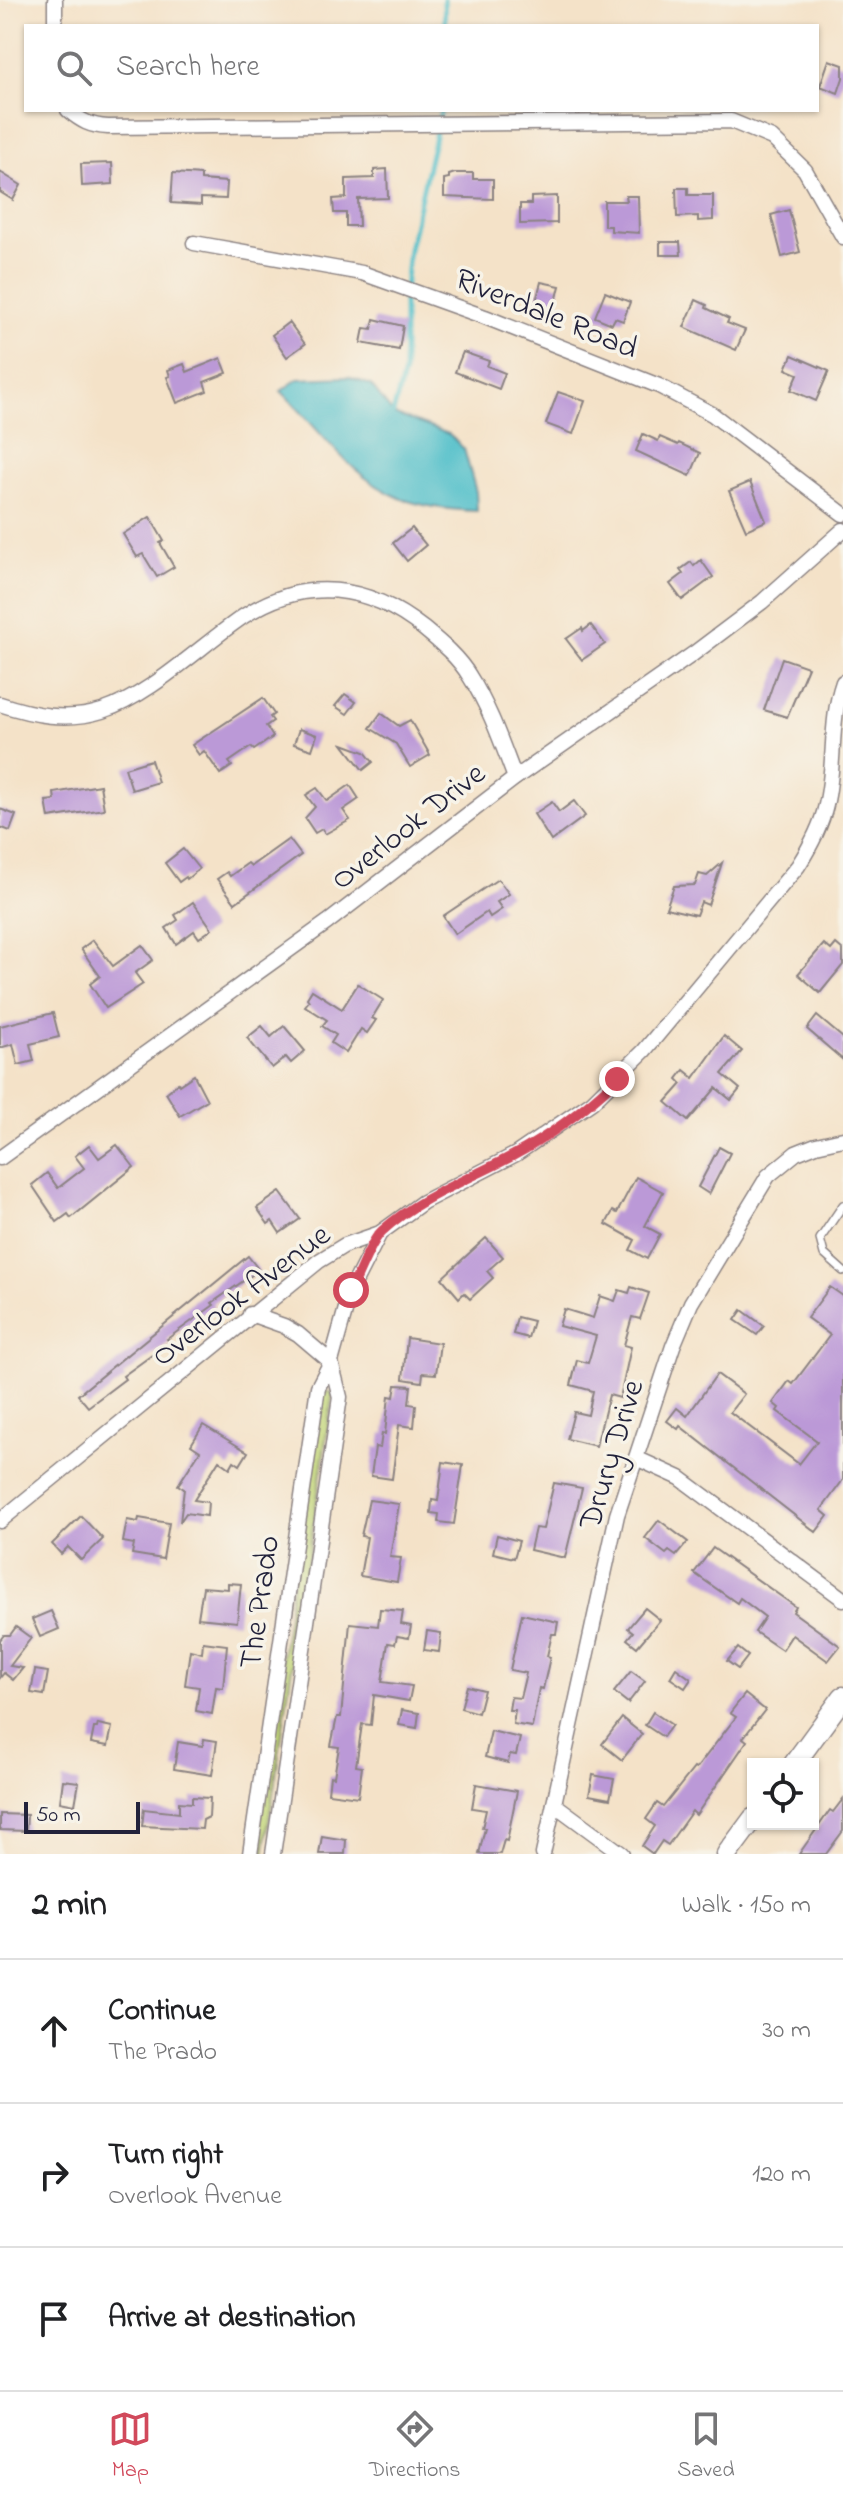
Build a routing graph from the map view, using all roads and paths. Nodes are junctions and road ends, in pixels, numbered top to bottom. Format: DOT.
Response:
graph roads {
  1 [pos="55,0"];
  2 [pos="55,24"];
  3 [pos="70,112"];
  4 [pos="843,237"];
  5 [pos="194,243"];
  6 [pos="843,514"];
  7 [pos="843,530"];
  8 [pos="843,682"];
  9 [pos="0,704"];
  10 [pos="515,778"];
  11 [pos="843,1139"];
  12 [pos="0,1140"];
  13 [pos="21,1144"];
  14 [pos="0,1158"];
  15 [pos="843,1205"];
  16 [pos="380,1233"];
  17 [pos="843,1271"];
  18 [pos="250,1314"];
  19 [pos="331,1362"];
  20 [pos="636,1458"];
  21 [pos="0,1521"];
  22 [pos="843,1599"];
  23 [pos="843,1697"];
  24 [pos="798,1758"];
  25 [pos="554,1804"];
  26 [pos="747,1827"];
  27 [pos="250,1854"];
  28 [pos="273,1854"];
  29 [pos="543,1854"];
  30 [pos="622,1854"];
  31 [pos="727,1854"];
  1 -- 2 [label="street"];
  3 -- 4 [label="street"];
  5 -- 6 [label="street, Riverdale Road"];
  7 -- 10 [label="street, Overlook Drive"];
  8 -- 16 [label="street, Overlook Avenue"];
  9 -- 10 [label="street"];
  10 -- 13 [label="street, Overlook Drive"];
  11 -- 20 [label="street, Drury Drive"];
  12 -- 13 [label="street"];
  13 -- 14 [label="street, Overlook Drive"];
  15 -- 17 [label="lane"];
  16 -- 18 [label="street, Overlook Avenue"];
  16 -- 19 [label="street, The Prado"];
  18 -- 19 [label="street"];
  18 -- 21 [label="street, Overlook Avenue"];
  19 -- 27 [label="street, The Prado"];
  19 -- 28 [label="street, The Prado"];
  20 -- 22 [label="street"];
  20 -- 25 [label="street, Drury Drive"];
  23 -- 24 [label="street"];
  25 -- 29 [label="street, Drury Drive"];
  25 -- 30 [label="street"];
  26 -- 31 [label="street"];
}
